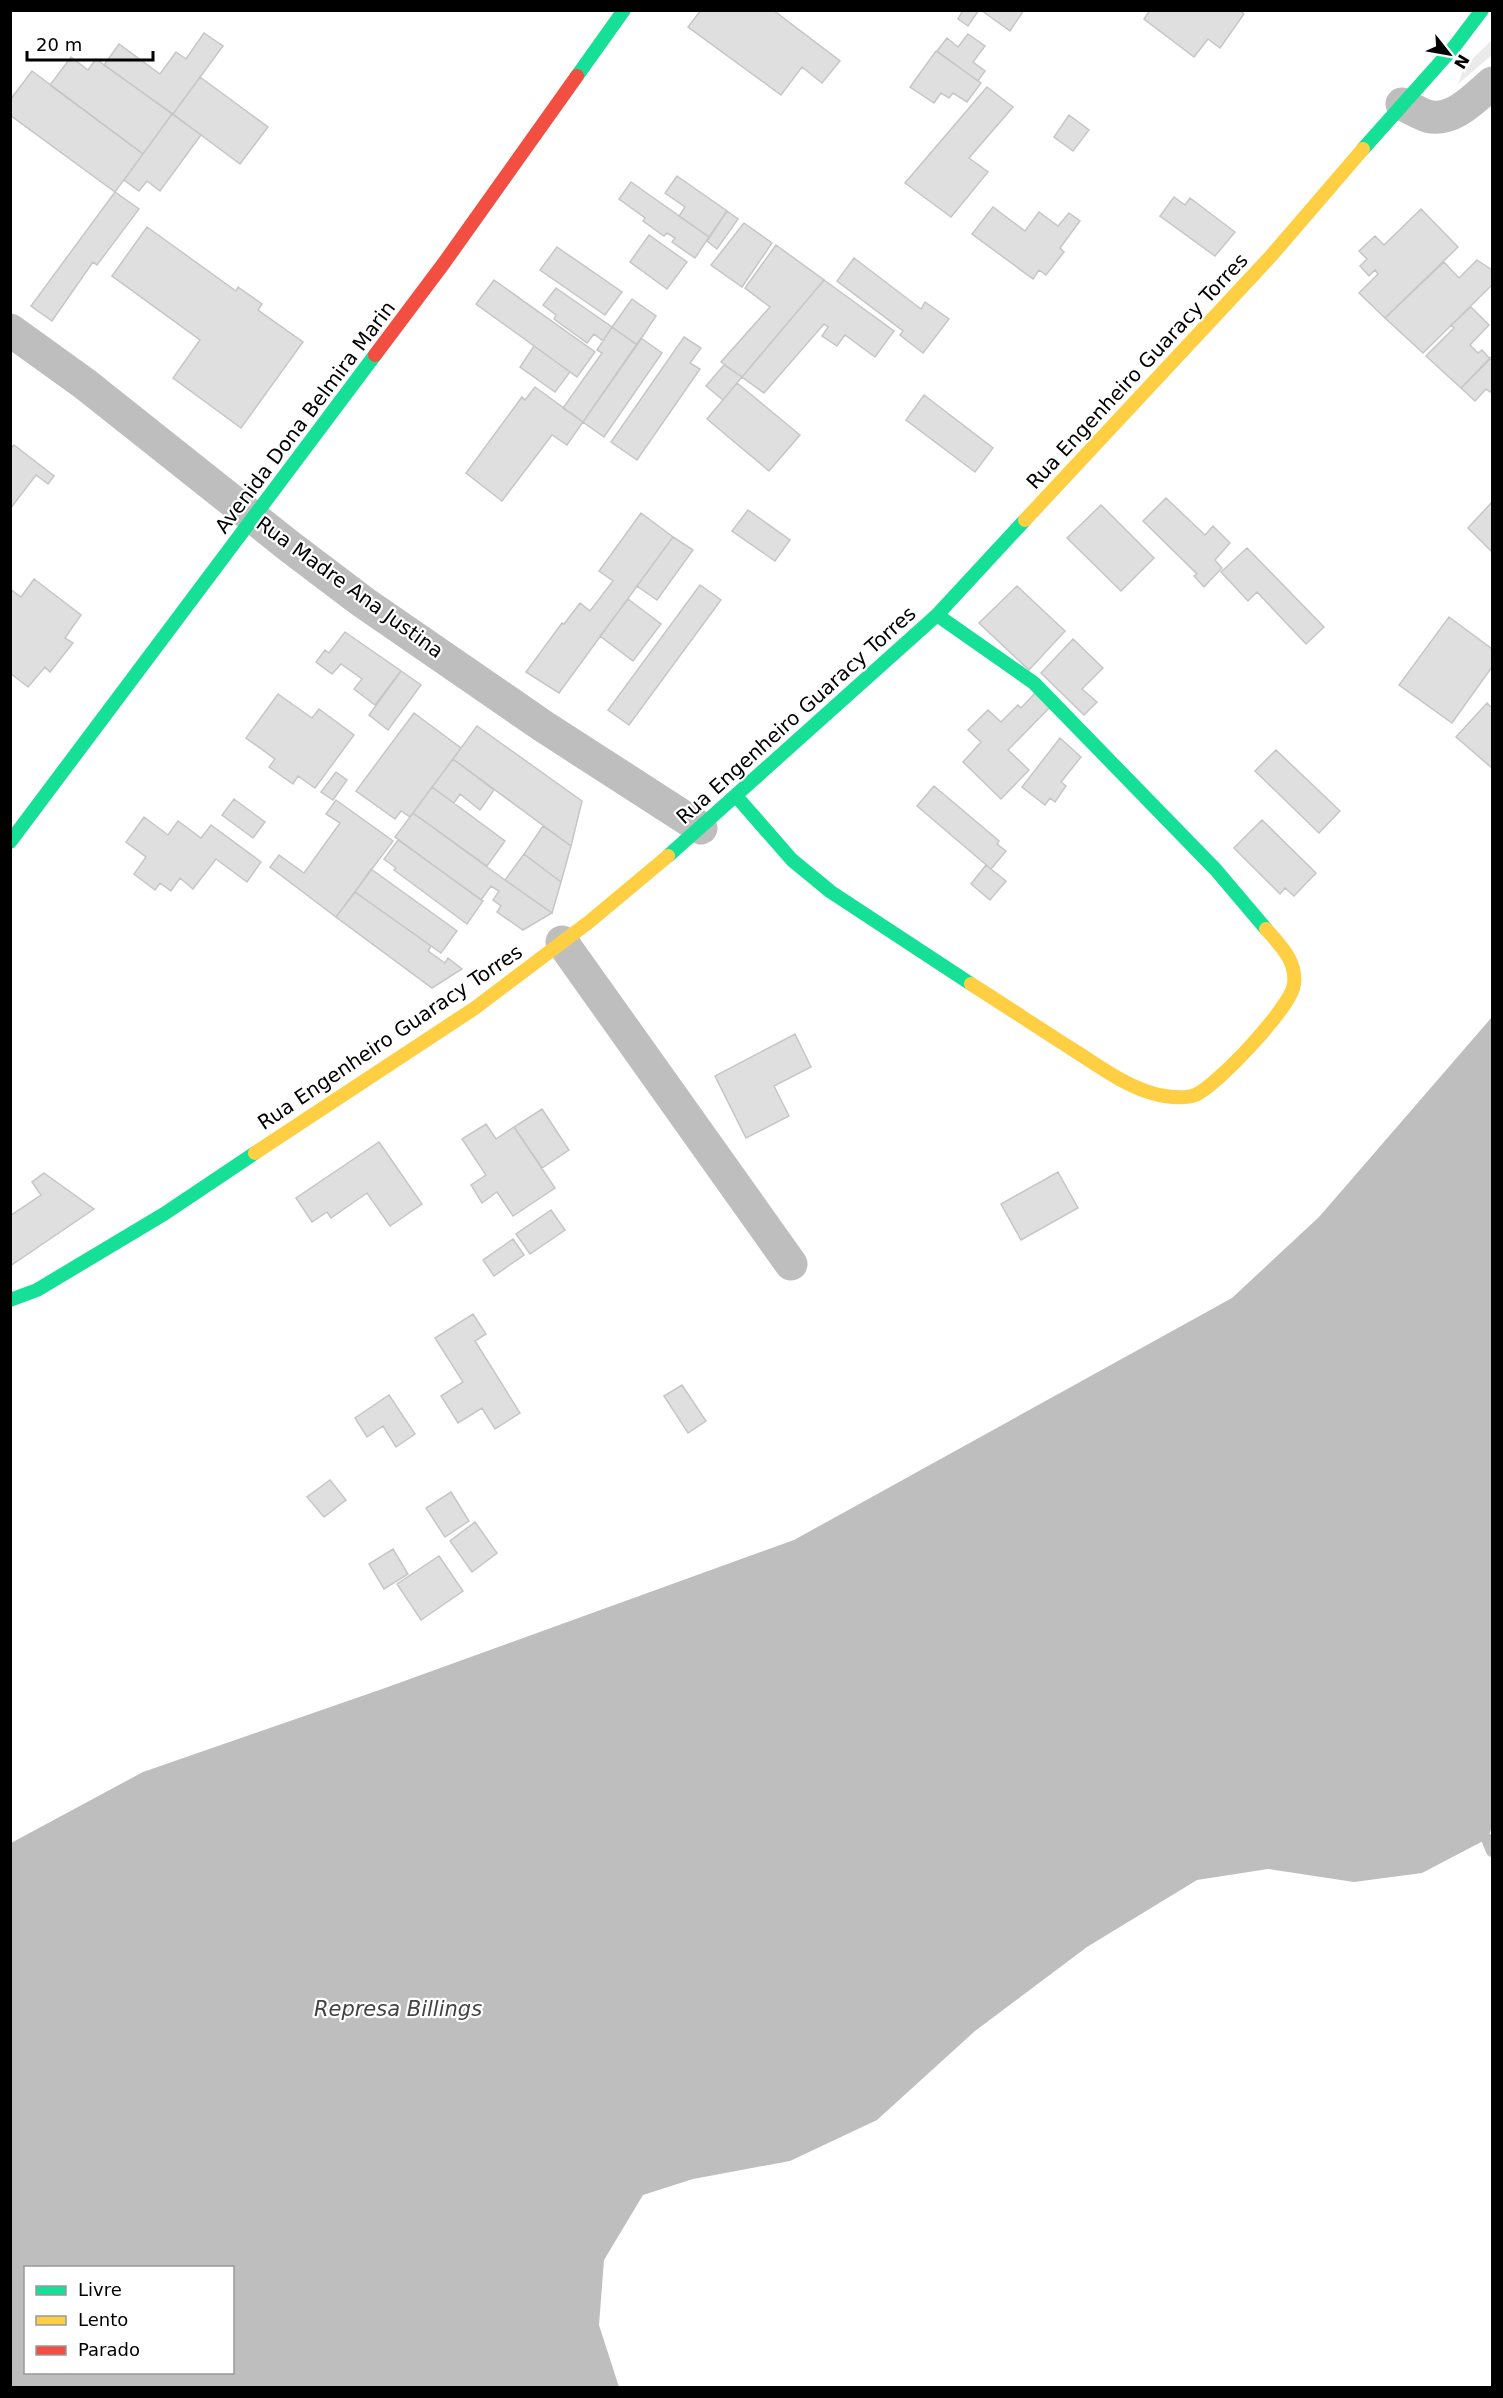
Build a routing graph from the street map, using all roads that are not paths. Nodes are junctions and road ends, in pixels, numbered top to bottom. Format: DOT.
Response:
graph roads {
  1 [pos="624,10"];
  2 [pos="1482,10"];
  3 [pos="1492,83"];
  4 [pos="1402,104"];
  5 [pos="10,330"];
  6 [pos="254,517"];
  7 [pos="937,615"];
  8 [pos="736,796"];
  9 [pos="701,828"];
  10 [pos="10,842"];
  11 [pos="562,942"];
  12 [pos="791,1264"];
  13 [pos="10,1300"];
  1 -- 6 [label="street, Avenida Dona Belmira Marin"];
  2 -- 4 [label="street, Rua Engenheiro Guaracy Torres"];
  3 -- 4 [label="street"];
  4 -- 7 [label="street, Rua Engenheiro Guaracy Torres"];
  5 -- 6 [label="street, Rua Madre Ana Justina"];
  6 -- 9 [label="street, Rua Madre Ana Justina"];
  6 -- 10 [label="street, Avenida Dona Belmira Marin"];
  7 -- 8 [label="street, Rua Engenheiro Guaracy Torres"];
  7 -- 8 [label="street"];
  8 -- 9 [label="street, Rua Engenheiro Guaracy Torres"];
  9 -- 11 [label="street, Rua Engenheiro Guaracy Torres"];
  11 -- 12 [label="street"];
  11 -- 13 [label="street, Rua Engenheiro Guaracy Torres"];
}
